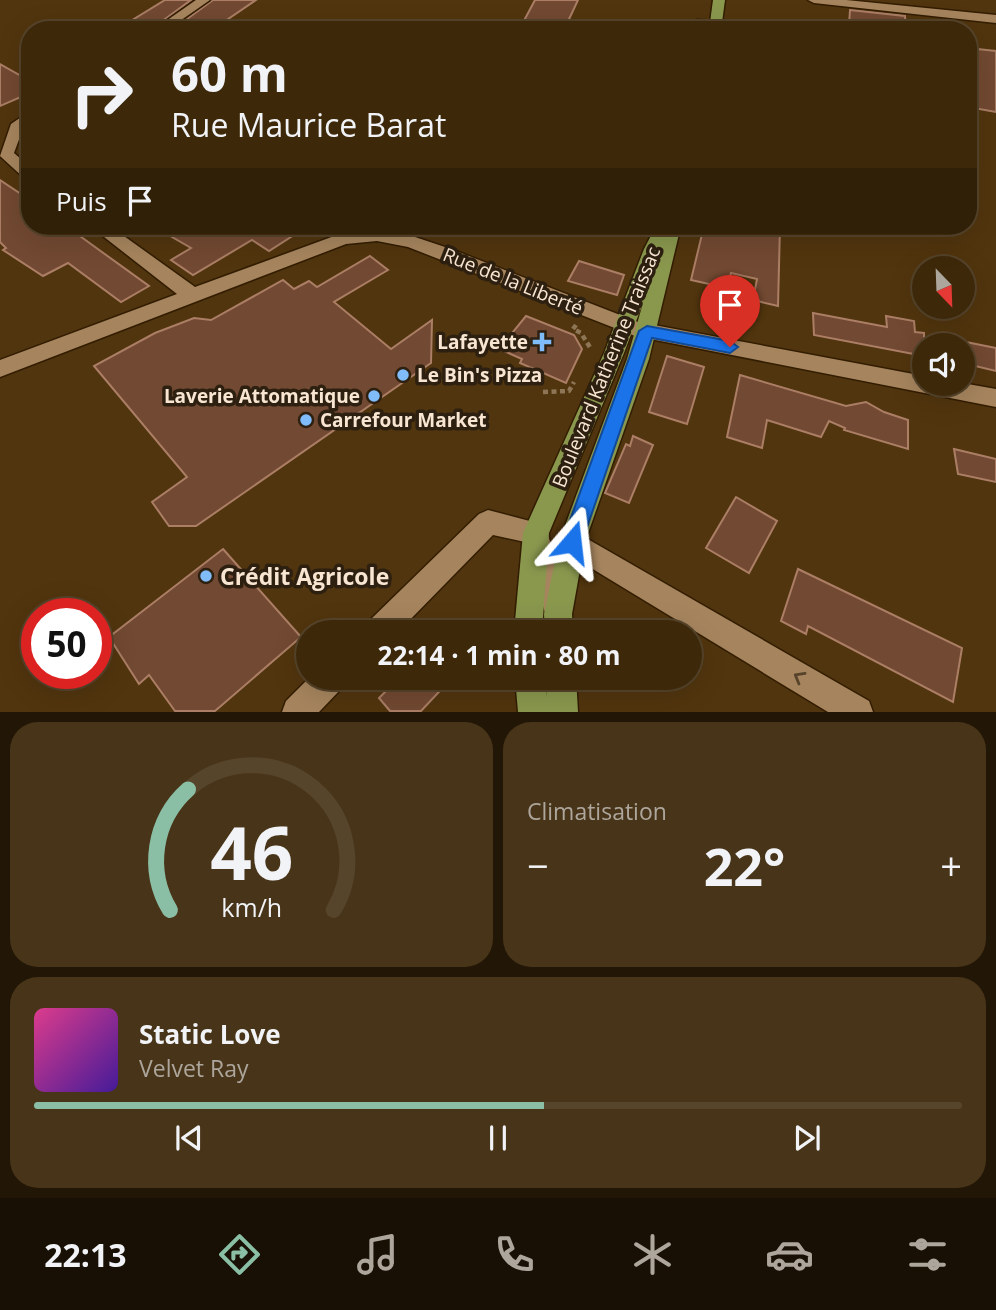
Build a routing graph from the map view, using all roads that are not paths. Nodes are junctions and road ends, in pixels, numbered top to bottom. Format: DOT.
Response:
graph roads {
  1 [pos="204,0"];
  2 [pos="814,0"];
  3 [pos="833,1"];
  4 [pos="722,2"];
  5 [pos="996,19"];
  6 [pos="172,21"];
  7 [pos="717,21"];
  8 [pos="21,121"];
  9 [pos="0,125"];
  10 [pos="21,126"];
  11 [pos="21,167"];
  12 [pos="111,235"];
  13 [pos="660,235"];
  14 [pos="669,235"];
  15 [pos="192,295"];
  16 [pos="635,328"];
  17 [pos="0,369"];
  18 [pos="996,398"];
  19 [pos="536,533"];
  20 [pos="572,542"];
  21 [pos="389,620"];
  22 [pos="529,620"];
  23 [pos="557,620"];
  24 [pos="559,620"];
  25 [pos="318,690"];
  26 [pos="531,690"];
  27 [pos="562,690"];
  28 [pos="297,712"];
  29 [pos="533,712"];
  30 [pos="563,712"];
  31 [pos="858,712"];
  1 -- 6 [label="street"];
  2 -- 3 [label="street"];
  3 -- 5 [label="street"];
  4 -- 7 [label="main road"];
  8 -- 9 [label="street"];
  10 -- 11 [label="street"];
  12 -- 15 [label="street"];
  13 -- 16 [label="main road, Boulevard Katherine Traissac"];
  14 -- 16 [label="main road, Boulevard Katherine Traissac"];
  15 -- 16 [label="street, Rue de la Liberté"];
  15 -- 17 [label="street, Rue de la Liberté"];
  16 -- 18 [label="street, Rue de la Liberté"];
  16 -- 19 [label="main road, Boulevard Katherine Traissac"];
  16 -- 20 [label="main road, Boulevard Katherine Traissac"];
  19 -- 21 [label="street"];
  19 -- 22 [label="main road, Boulevard Katherine Traissac"];
  19 -- 23 [label="street"];
  20 -- 24 [label="main road, Boulevard Katherine Traissac"];
  31 -- 20 [label="street, one-way"];
  25 -- 28 [label="street"];
  26 -- 29 [label="main road"];
  27 -- 30 [label="main road"];
}
